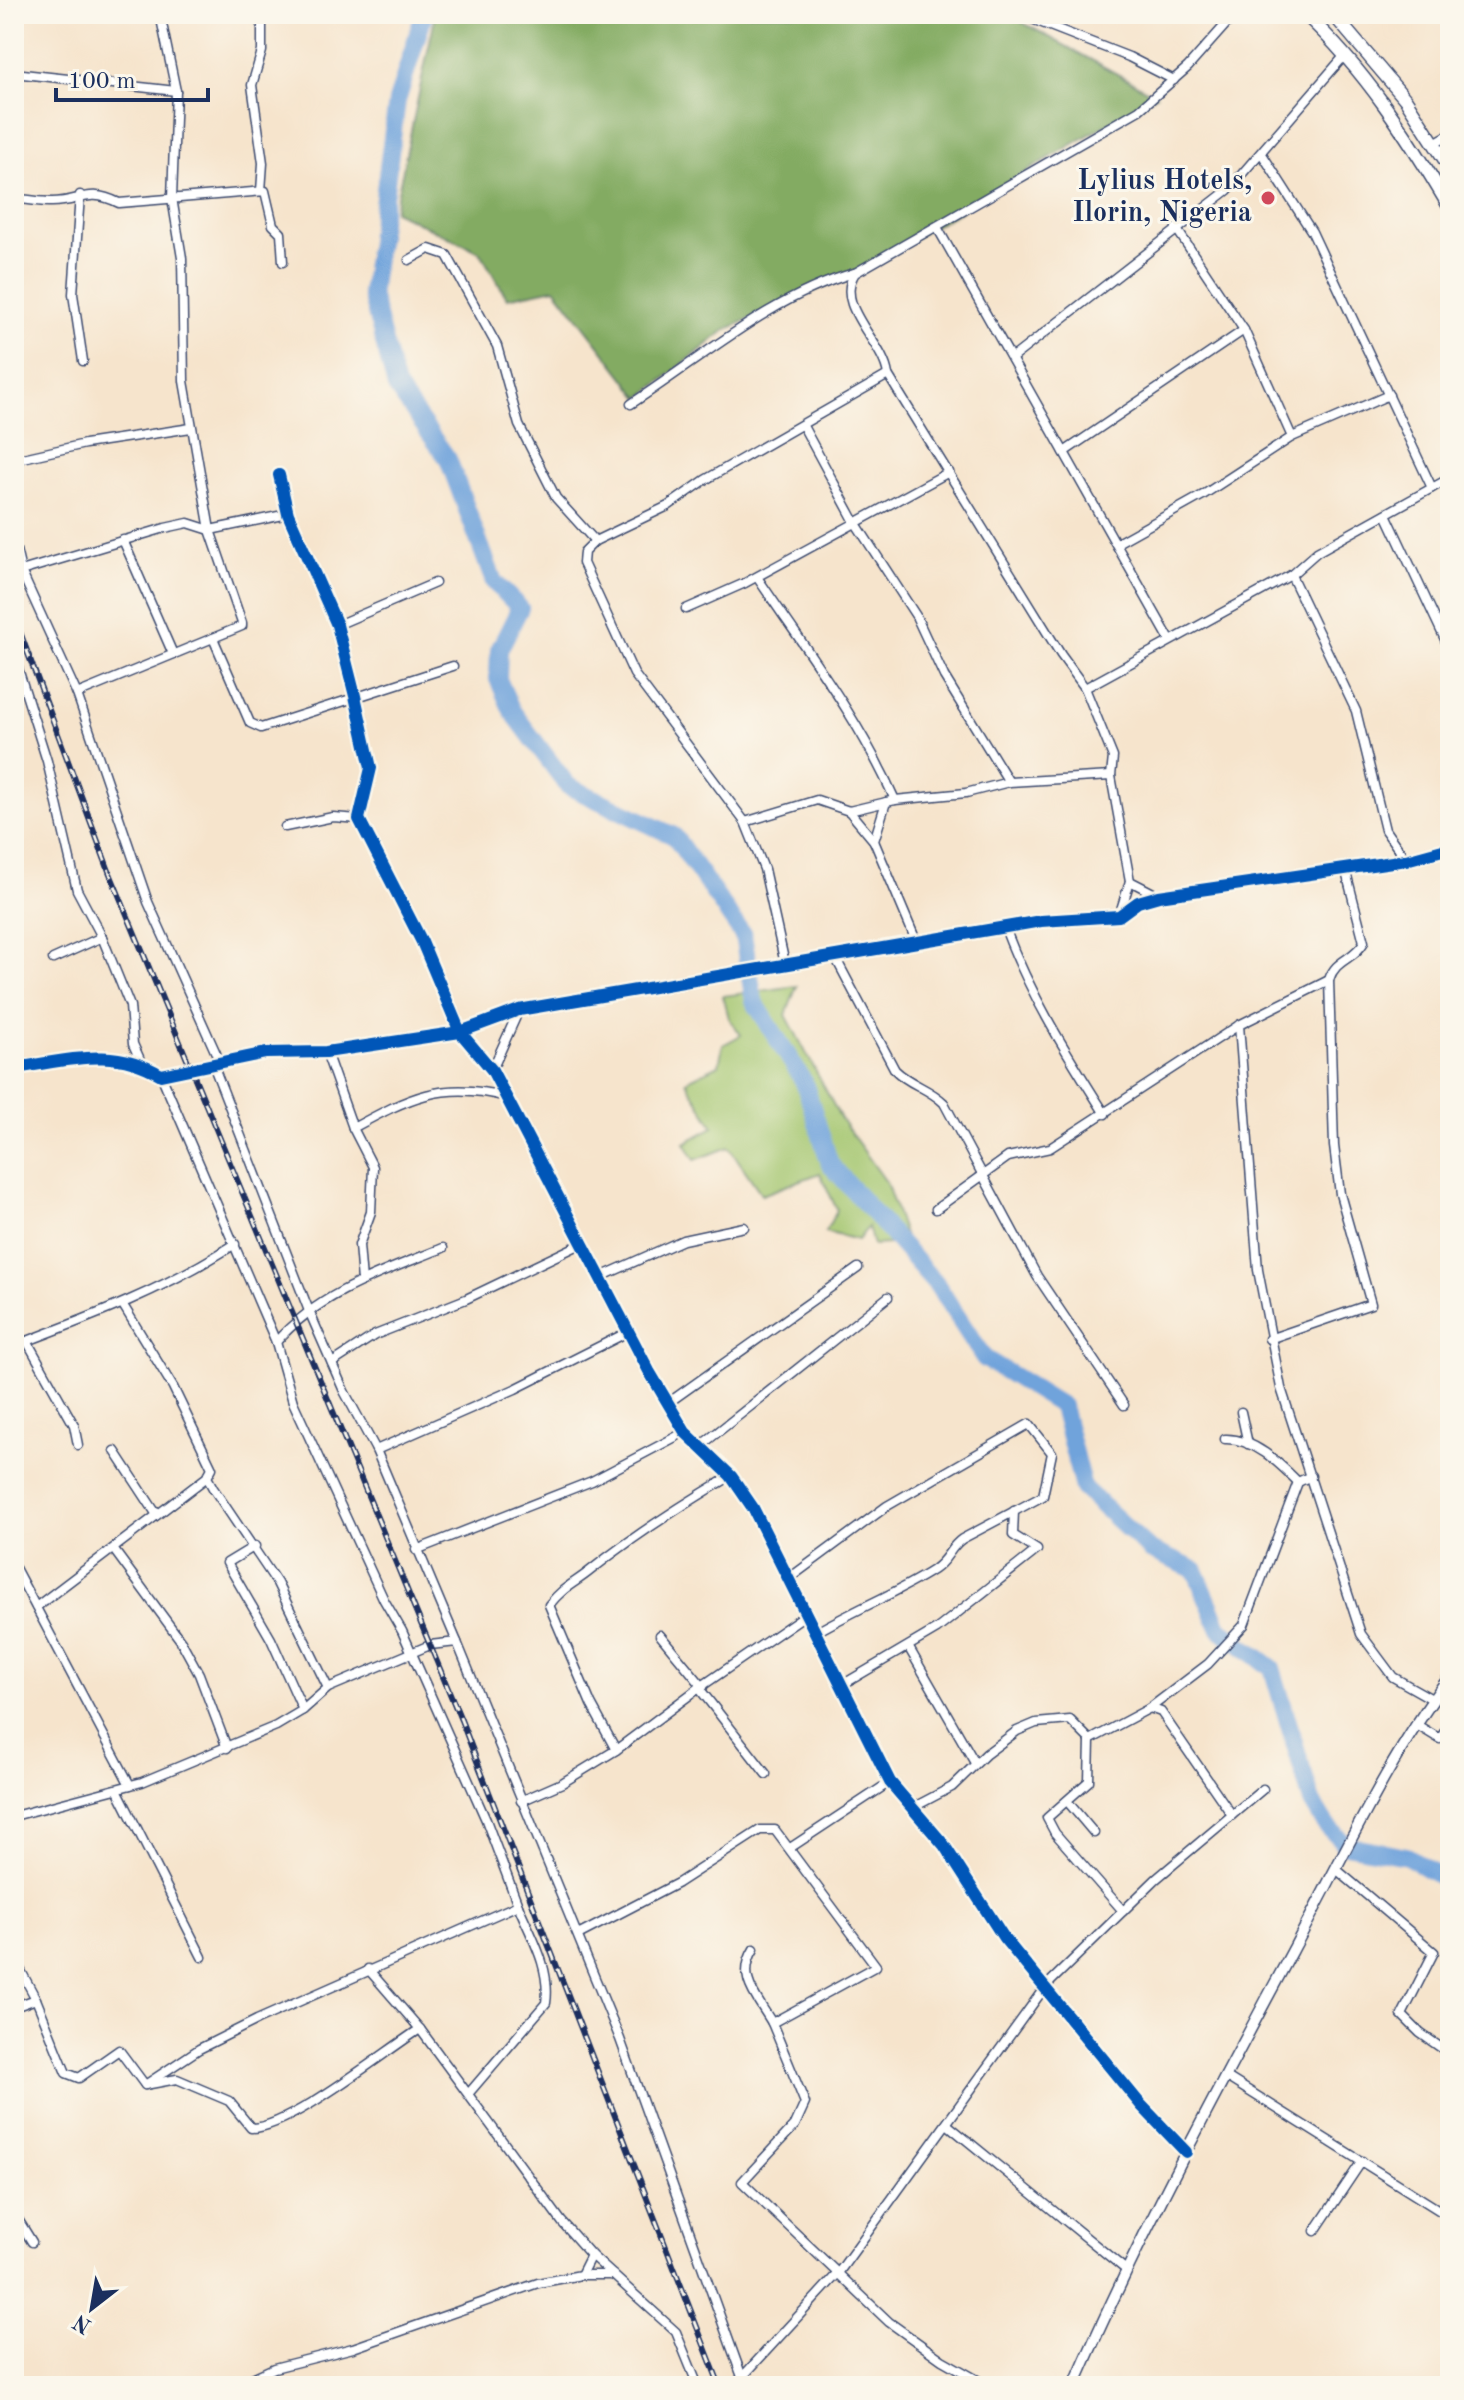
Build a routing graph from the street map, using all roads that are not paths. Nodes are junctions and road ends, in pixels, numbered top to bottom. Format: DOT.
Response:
graph roads {
  1 [pos="160,14"];
  2 [pos="262,14"];
  3 [pos="1019,14"];
  4 [pos="1235,14"];
  5 [pos="1305,14"];
  6 [pos="1333,14"];
  7 [pos="1345,55"];
  8 [pos="14,73"];
  9 [pos="1174,80"];
  10 [pos="176,91"];
  11 [pos="1450,134"];
  12 [pos="1436,142"];
  13 [pos="1262,154"];
  14 [pos="1450,168"];
  15 [pos="261,191"];
  16 [pos="80,195"];
  17 [pos="172,198"];
  18 [pos="14,199"];
  19 [pos="1450,208"];
  20 [pos="937,227"];
  21 [pos="1176,228"];
  22 [pos="409,260"];
  23 [pos="283,262"];
  24 [pos="855,273"];
  25 [pos="1244,330"];
  26 [pos="1012,358"];
  27 [pos="83,361"];
  28 [pos="888,375"];
  29 [pos="1389,395"];
  30 [pos="631,404"];
  31 [pos="803,426"];
  32 [pos="191,428"];
  33 [pos="1292,437"];
  34 [pos="1064,452"];
  35 [pos="14,460"];
  36 [pos="949,472"];
  37 [pos="279,475"];
  38 [pos="1450,478"];
  39 [pos="1432,488"];
  40 [pos="288,514"];
  41 [pos="1386,514"];
  42 [pos="855,522"];
  43 [pos="210,530"];
  44 [pos="123,540"];
  45 [pos="14,541"];
  46 [pos="595,541"];
  47 [pos="1117,543"];
  48 [pos="21,571"];
  49 [pos="1291,575"];
  50 [pos="757,577"];
  51 [pos="435,583"];
  52 [pos="686,609"];
  53 [pos="337,625"];
  54 [pos="213,638"];
  55 [pos="1170,640"];
  56 [pos="1450,650"];
  57 [pos="173,654"];
  58 [pos="14,656"];
  59 [pos="453,666"];
  60 [pos="1085,688"];
  61 [pos="77,694"];
  62 [pos="355,696"];
  63 [pos="1111,776"];
  64 [pos="1009,782"];
  65 [pos="890,801"];
  66 [pos="849,811"];
  67 [pos="359,819"];
  68 [pos="745,822"];
  69 [pos="285,827"];
  70 [pos="874,841"];
  71 [pos="1450,848"];
  72 [pos="1406,860"];
  73 [pos="1345,868"];
  74 [pos="1130,881"];
  75 [pos="1159,896"];
  76 [pos="1119,916"];
  77 [pos="1005,928"];
  78 [pos="102,937"];
  79 [pos="917,943"];
  80 [pos="834,955"];
  81 [pos="53,959"];
  82 [pos="785,964"];
  83 [pos="1329,980"];
  84 [pos="519,1010"];
  85 [pos="1239,1025"];
  86 [pos="460,1032"];
  87 [pos="326,1052"];
  88 [pos="215,1061"];
  89 [pos="142,1064"];
  90 [pos="14,1068"];
  91 [pos="492,1070"];
  92 [pos="161,1075"];
  93 [pos="506,1097"];
  94 [pos="1105,1114"];
  95 [pos="353,1128"];
  96 [pos="983,1176"];
  97 [pos="936,1209"];
  98 [pos="744,1227"];
  99 [pos="235,1244"];
  100 [pos="581,1244"];
  101 [pos="443,1248"];
  102 [pos="858,1268"];
  103 [pos="598,1278"];
  104 [pos="362,1281"];
  105 [pos="888,1297"];
  106 [pos="123,1305"];
  107 [pos="309,1311"];
  108 [pos="628,1332"];
  109 [pos="1269,1339"];
  110 [pos="27,1341"];
  111 [pos="276,1342"];
  112 [pos="14,1346"];
  113 [pos="332,1363"];
  114 [pos="668,1403"];
  115 [pos="1124,1405"];
  116 [pos="1241,1412"];
  117 [pos="685,1432"];
  118 [pos="1225,1439"];
  119 [pos="1248,1444"];
  120 [pos="78,1445"];
  121 [pos="699,1447"];
  122 [pos="376,1450"];
  123 [pos="115,1451"];
  124 [pos="731,1476"];
  125 [pos="1311,1476"];
  126 [pos="207,1477"];
  127 [pos="1298,1482"];
  128 [pos="1014,1511"];
  129 [pos="157,1515"];
  130 [pos="255,1546"];
  131 [pos="114,1550"];
  132 [pos="416,1550"];
  133 [pos="14,1566"];
  134 [pos="791,1577"];
  135 [pos="36,1607"];
  136 [pos="808,1613"];
  137 [pos="815,1633"];
  138 [pos="660,1635"];
  139 [pos="457,1642"];
  140 [pos="909,1648"];
  141 [pos="411,1653"];
  142 [pos="1450,1676"];
  143 [pos="842,1685"];
  144 [pos="701,1687"];
  145 [pos="328,1688"];
  146 [pos="1432,1699"];
  147 [pos="1150,1708"];
  148 [pos="303,1710"];
  149 [pos="1450,1723"];
  150 [pos="1417,1725"];
  151 [pos="1440,1739"];
  152 [pos="1090,1740"];
  153 [pos="1450,1745"];
  154 [pos="227,1748"];
  155 [pos="616,1750"];
  156 [pos="975,1763"];
  157 [pos="766,1774"];
  158 [pos="890,1782"];
  159 [pos="130,1785"];
  160 [pos="1263,1789"];
  161 [pos="118,1791"];
  162 [pos="521,1801"];
  163 [pos="1067,1801"];
  164 [pos="912,1808"];
  165 [pos="1232,1815"];
  166 [pos="14,1816"];
  167 [pos="1094,1833"];
  168 [pos="790,1848"];
  169 [pos="1336,1869"];
  170 [pos="518,1905"];
  171 [pos="1123,1911"];
  172 [pos="578,1935"];
  173 [pos="754,1949"];
  174 [pos="202,1957"];
  175 [pos="14,1958"];
  176 [pos="368,1969"];
  177 [pos="1045,1987"];
  178 [pos="36,1999"];
  179 [pos="14,2007"];
  180 [pos="772,2023"];
  181 [pos="420,2029"];
  182 [pos="1450,2054"];
  183 [pos="1225,2076"];
  184 [pos="145,2085"];
  185 [pos="469,2093"];
  186 [pos="948,2125"];
  187 [pos="1186,2152"];
  188 [pos="1362,2161"];
  189 [pos="14,2213"];
  190 [pos="1450,2217"];
  191 [pos="1315,2231"];
  192 [pos="32,2242"];
  193 [pos="591,2255"];
  194 [pos="1125,2269"];
  195 [pos="839,2272"];
  196 [pos="581,2275"];
  197 [pos="613,2275"];
  198 [pos="742,2377"];
  199 [pos="235,2386"];
  200 [pos="698,2386"];
  201 [pos="734,2386"];
  202 [pos="988,2386"];
  203 [pos="1074,2386"];
  1 -- 10 [label="street"];
  2 -- 15 [label="street"];
  3 -- 9 [label="street"];
  4 -- 9 [label="street"];
  5 -- 7 [label="main road"];
  6 -- 12 [label="main road"];
  7 -- 13 [label="street"];
  7 -- 19 [label="main road"];
  8 -- 10 [label="street"];
  9 -- 20 [label="street"];
  10 -- 17 [label="street"];
  11 -- 12 [label="street"];
  12 -- 14 [label="main road"];
  13 -- 21 [label="street"];
  13 -- 29 [label="street"];
  15 -- 17 [label="street"];
  15 -- 23 [label="street"];
  16 -- 17 [label="street"];
  16 -- 18 [label="street"];
  16 -- 27 [label="street"];
  17 -- 32 [label="street"];
  20 -- 24 [label="street"];
  20 -- 26 [label="street"];
  21 -- 25 [label="street"];
  21 -- 26 [label="street"];
  22 -- 46 [label="street"];
  24 -- 28 [label="street"];
  24 -- 30 [label="street"];
  25 -- 33 [label="street"];
  25 -- 34 [label="street"];
  26 -- 34 [label="street"];
  28 -- 31 [label="street"];
  28 -- 36 [label="street"];
  29 -- 33 [label="street"];
  29 -- 39 [label="street"];
  31 -- 42 [label="street"];
  31 -- 46 [label="street"];
  32 -- 35 [label="street"];
  32 -- 43 [label="street"];
  33 -- 47 [label="street"];
  34 -- 47 [label="street"];
  36 -- 42 [label="street"];
  36 -- 60 [label="street"];
  37 -- 40 [label="street"];
  38 -- 39 [label="street"];
  39 -- 41 [label="street"];
  40 -- 43 [label="street"];
  40 -- 53 [label="street"];
  41 -- 49 [label="street"];
  41 -- 56 [label="street"];
  42 -- 50 [label="street"];
  42 -- 64 [label="street"];
  43 -- 44 [label="street"];
  43 -- 54 [label="street"];
  44 -- 48 [label="street"];
  44 -- 57 [label="street"];
  45 -- 48 [label="street"];
  46 -- 68 [label="street"];
  47 -- 55 [label="street"];
  48 -- 61 [label="street"];
  49 -- 55 [label="street"];
  49 -- 72 [label="street"];
  50 -- 52 [label="street"];
  50 -- 65 [label="street"];
  51 -- 53 [label="street"];
  53 -- 62 [label="street"];
  54 -- 57 [label="street"];
  54 -- 62 [label="street"];
  55 -- 60 [label="street"];
  57 -- 61 [label="street"];
  58 -- 78 [label="street"];
  59 -- 62 [label="street"];
  60 -- 63 [label="street"];
  61 -- 88 [label="street"];
  62 -- 67 [label="street"];
  63 -- 64 [label="street"];
  63 -- 74 [label="street"];
  64 -- 65 [label="street"];
  65 -- 66 [label="street"];
  65 -- 70 [label="street"];
  66 -- 68 [label="street"];
  66 -- 70 [label="street"];
  67 -- 69 [label="street"];
  67 -- 86 [label="street"];
  68 -- 82 [label="street"];
  70 -- 79 [label="street"];
  71 -- 72 [label="street"];
  72 -- 73 [label="street"];
  73 -- 75 [label="street"];
  73 -- 83 [label="street"];
  74 -- 75 [label="street"];
  74 -- 76 [label="street"];
  75 -- 76 [label="street"];
  76 -- 77 [label="street"];
  77 -- 79 [label="street"];
  77 -- 94 [label="street"];
  78 -- 81 [label="street"];
  78 -- 89 [label="street"];
  79 -- 80 [label="street"];
  80 -- 82 [label="street"];
  80 -- 96 [label="street"];
  82 -- 84 [label="street"];
  83 -- 85 [label="street"];
  83 -- 109 [label="street"];
  84 -- 86 [label="street"];
  84 -- 91 [label="street"];
  85 -- 94 [label="street"];
  85 -- 109 [label="street"];
  86 -- 87 [label="street"];
  86 -- 91 [label="street"];
  87 -- 88 [label="street"];
  87 -- 95 [label="street"];
  88 -- 92 [label="street"];
  88 -- 107 [label="street"];
  89 -- 90 [label="street"];
  89 -- 92 [label="street"];
  91 -- 93 [label="street"];
  92 -- 99 [label="street"];
  93 -- 95 [label="street"];
  93 -- 100 [label="street"];
  94 -- 96 [label="street"];
  95 -- 104 [label="street"];
  96 -- 97 [label="street"];
  96 -- 115 [label="street"];
  98 -- 103 [label="street"];
  99 -- 106 [label="street"];
  99 -- 111 [label="street"];
  100 -- 103 [label="street"];
  100 -- 113 [label="street"];
  101 -- 104 [label="street"];
  102 -- 114 [label="street"];
  103 -- 108 [label="street"];
  104 -- 107 [label="street"];
  105 -- 121 [label="street"];
  106 -- 110 [label="street"];
  106 -- 126 [label="street"];
  107 -- 111 [label="street"];
  107 -- 113 [label="street"];
  108 -- 114 [label="street"];
  108 -- 122 [label="street"];
  109 -- 125 [label="street"];
  110 -- 112 [label="street"];
  110 -- 120 [label="street"];
  111 -- 141 [label="street"];
  113 -- 122 [label="street"];
  114 -- 117 [label="street"];
  116 -- 119 [label="street"];
  117 -- 121 [label="street"];
  117 -- 132 [label="street"];
  118 -- 119 [label="street"];
  119 -- 127 [label="street"];
  121 -- 124 [label="street"];
  122 -- 132 [label="street"];
  123 -- 129 [label="street"];
  124 -- 134 [label="street"];
  124 -- 155 [label="street"];
  125 -- 127 [label="street"];
  125 -- 146 [label="street"];
  126 -- 129 [label="street"];
  126 -- 130 [label="street"];
  127 -- 147 [label="street"];
  128 -- 134 [label="street"];
  128 -- 137 [label="street"];
  128 -- 140 [label="street"];
  129 -- 131 [label="street"];
  130 -- 145 [label="street"];
  130 -- 148 [label="street"];
  131 -- 135 [label="street"];
  131 -- 154 [label="street"];
  132 -- 139 [label="street"];
  133 -- 135 [label="street"];
  134 -- 136 [label="street"];
  135 -- 159 [label="street"];
  136 -- 137 [label="street"];
  136 -- 144 [label="street"];
  137 -- 143 [label="street"];
  138 -- 144 [label="street"];
  139 -- 141 [label="street"];
  139 -- 162 [label="street"];
  140 -- 143 [label="street"];
  140 -- 156 [label="street"];
  141 -- 145 [label="street"];
  141 -- 170 [label="street"];
  142 -- 146 [label="street"];
  143 -- 158 [label="street"];
  144 -- 155 [label="street"];
  144 -- 157 [label="street"];
  145 -- 148 [label="street"];
  146 -- 150 [label="street"];
  147 -- 152 [label="street"];
  147 -- 165 [label="street"];
  148 -- 154 [label="street"];
  149 -- 151 [label="street"];
  150 -- 151 [label="street"];
  150 -- 169 [label="street"];
  151 -- 153 [label="street"];
  152 -- 156 [label="street"];
  152 -- 163 [label="street"];
  154 -- 159 [label="street"];
  155 -- 162 [label="street"];
  156 -- 164 [label="street"];
  158 -- 164 [label="street"];
  158 -- 168 [label="street"];
  159 -- 161 [label="street"];
  160 -- 165 [label="street"];
  161 -- 166 [label="street"];
  161 -- 174 [label="street"];
  162 -- 172 [label="street"];
  163 -- 167 [label="street"];
  163 -- 171 [label="street"];
  164 -- 177 [label="street"];
  165 -- 171 [label="street"];
  168 -- 172 [label="street"];
  168 -- 180 [label="street"];
  169 -- 182 [label="street"];
  169 -- 183 [label="street"];
  170 -- 176 [label="street"];
  170 -- 185 [label="street"];
  171 -- 177 [label="street"];
  172 -- 198 [label="street"];
  173 -- 180 [label="street"];
  175 -- 178 [label="street"];
  176 -- 181 [label="street"];
  176 -- 184 [label="street"];
  177 -- 186 [label="street"];
  177 -- 187 [label="street"];
  178 -- 179 [label="street"];
  178 -- 184 [label="street"];
  180 -- 195 [label="street"];
  181 -- 184 [label="street"];
  181 -- 185 [label="street"];
  183 -- 187 [label="street"];
  183 -- 188 [label="street"];
  185 -- 193 [label="street"];
  186 -- 194 [label="street"];
  186 -- 195 [label="street"];
  187 -- 194 [label="street"];
  188 -- 190 [label="street"];
  188 -- 191 [label="street"];
  189 -- 192 [label="street"];
  193 -- 196 [label="street"];
  193 -- 197 [label="street"];
  194 -- 203 [label="street"];
  195 -- 198 [label="street"];
  195 -- 202 [label="street"];
  196 -- 197 [label="street"];
  196 -- 199 [label="street"];
  197 -- 200 [label="street"];
  198 -- 201 [label="street"];
}
